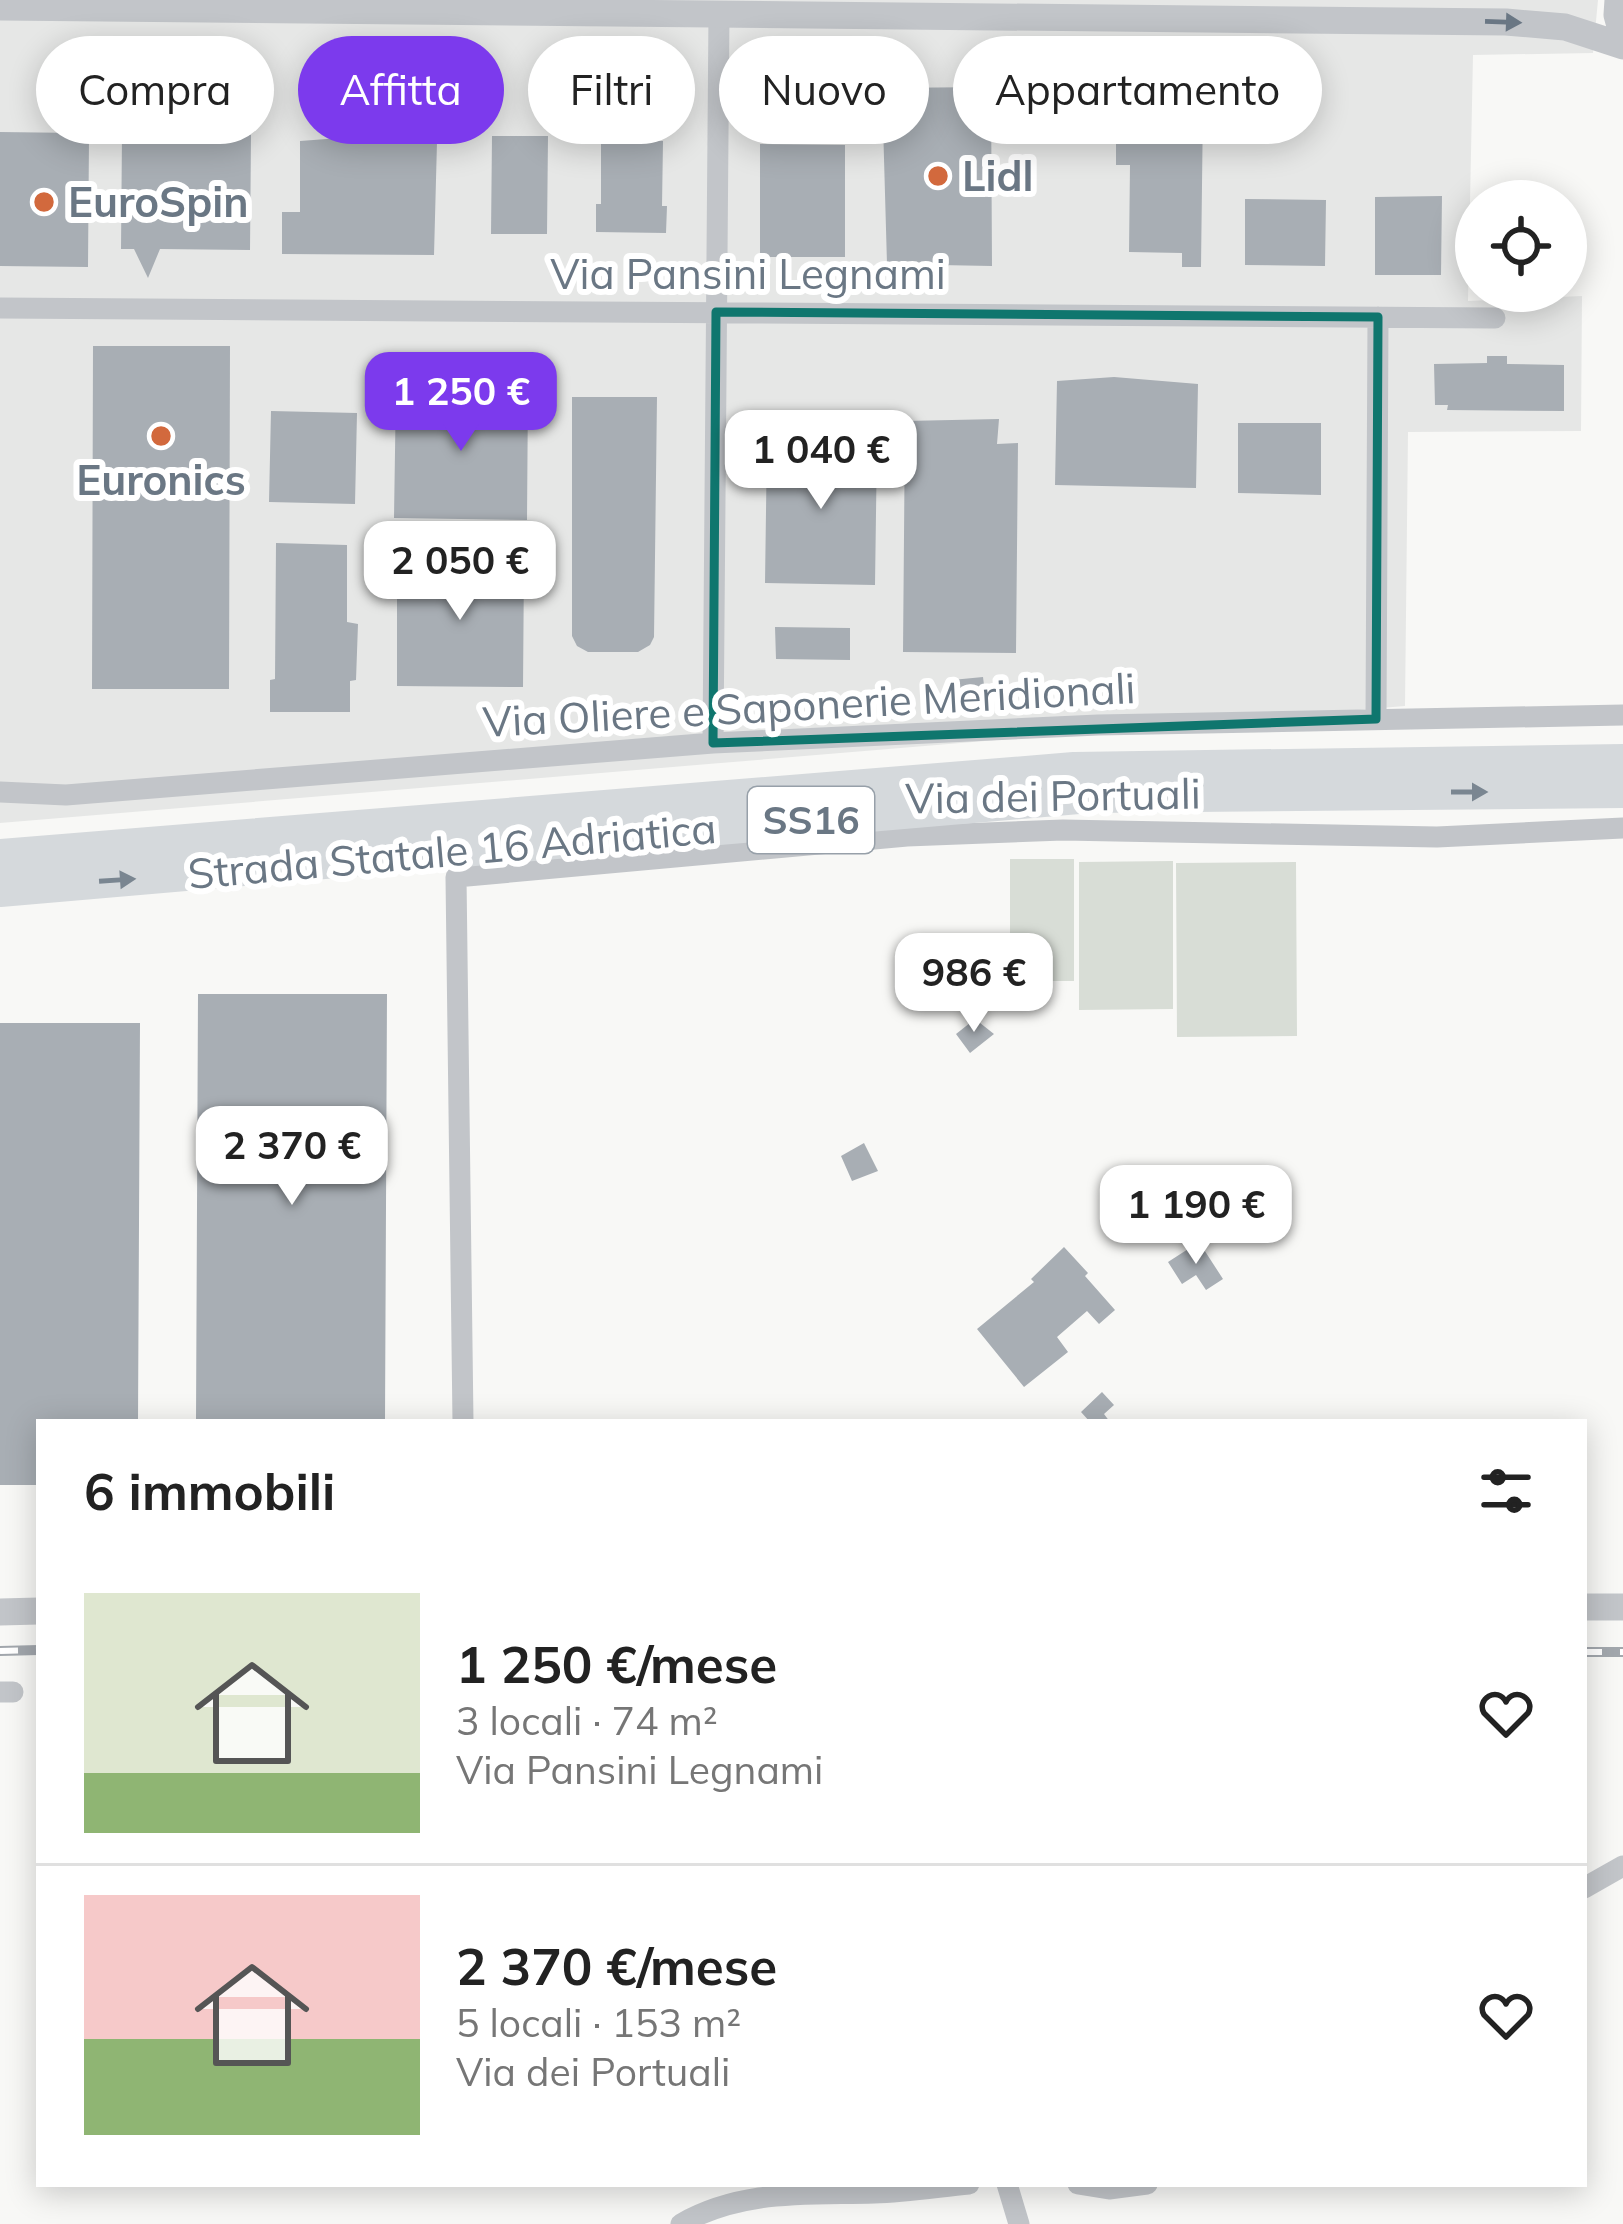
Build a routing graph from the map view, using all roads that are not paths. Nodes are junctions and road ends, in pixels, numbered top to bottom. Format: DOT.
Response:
graph roads {
  1 [pos="1618,0"];
  2 [pos="0,7"];
  3 [pos="719,12"];
  4 [pos="1623,42"];
  5 [pos="0,308"];
  6 [pos="716,312"];
  7 [pos="1378,317"];
  8 [pos="1495,318"];
  9 [pos="1623,715"];
  10 [pos="1376,719"];
  11 [pos="712,743"];
  12 [pos="1623,762"];
  13 [pos="1623,790"];
  14 [pos="0,792"];
  15 [pos="1623,828"];
  16 [pos="0,843"];
  17 [pos="86,850"];
  18 [pos="0,857"];
  19 [pos="0,889"];
  20 [pos="464,1419"];
  21 [pos="1623,1606"];
  22 [pos="1587,1607"];
  23 [pos="0,1612"];
  24 [pos="36,1612"];
  25 [pos="1623,1866"];
  26 [pos="1587,1886"];
  27 [pos="939,2187"];
  28 [pos="1007,2187"];
  29 [pos="681,2224"];
  30 [pos="1019,2224"];
  1 -- 4 [label="street"];
  2 -- 3 [label="street"];
  3 -- 4 [label="street, one-way"];
  3 -- 6 [label="street"];
  5 -- 6 [label="street, Via Pansini Legnami"];
  6 -- 7 [label="street, Via Pansini Legnami"];
  6 -- 11 [label="street"];
  7 -- 8 [label="street, Via Pansini Legnami"];
  7 -- 10 [label="street"];
  9 -- 10 [label="street, Via Oliere e Saponerie Meridionali"];
  10 -- 11 [label="street, Via Oliere e Saponerie Meridionali"];
  11 -- 14 [label="street, Via Oliere e Saponerie Meridionali"];
  12 -- 17 [label="highway, Strada Statale 16 Adriatica / SS16"];
  19 -- 13 [label="highway, Strada Statale 16 Adriatica / SS16, one-way"];
  15 -- 20 [label="street, Via dei Portuali"];
  16 -- 17 [label="highway"];
  17 -- 18 [label="highway, Strada Statale 16 Adriatica / SS16"];
  21 -- 22 [label="street"];
  23 -- 24 [label="street"];
  25 -- 26 [label="street"];
  27 -- 29 [label="street"];
  28 -- 30 [label="street"];
}
